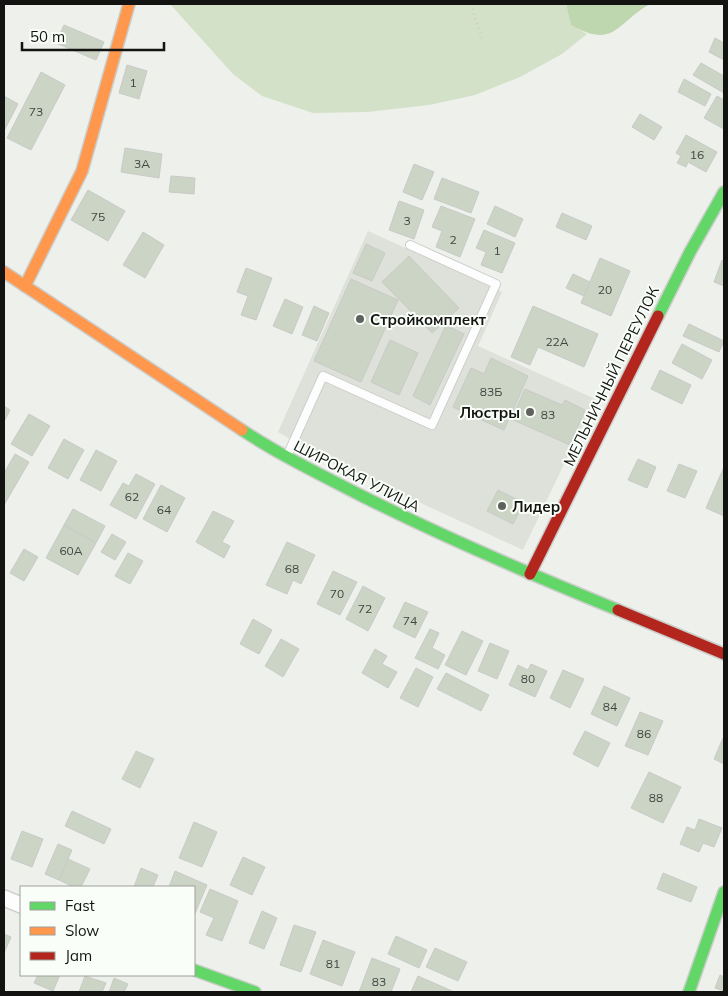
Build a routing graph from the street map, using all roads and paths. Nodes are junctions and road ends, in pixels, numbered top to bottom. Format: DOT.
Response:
graph roads {
  1 [pos="129,4"];
  2 [pos="471,4"];
  3 [pos="482,40"];
  4 [pos="724,192"];
  5 [pos="410,246"];
  6 [pos="4,272"];
  7 [pos="26,286"];
  8 [pos="287,457"];
  9 [pos="530,574"];
  10 [pos="724,654"];
  11 [pos="724,892"];
  12 [pos="4,898"];
  13 [pos="20,905"];
  14 [pos="195,970"];
  15 [pos="254,992"];
  16 [pos="690,992"];
  1 -- 7 [label="street"];
  2 -- 3 [label="path"];
  4 -- 9 [label="street, МЕЛЬНИЧНЫЙ ПЕРЕУЛОК"];
  5 -- 8 [label="lane"];
  6 -- 7 [label="street, ШИРОКАЯ УЛИЦА"];
  7 -- 8 [label="street, ШИРОКАЯ УЛИЦА"];
  8 -- 9 [label="street, ШИРОКАЯ УЛИЦА"];
  9 -- 10 [label="street, ШИРОКАЯ УЛИЦА"];
  11 -- 16 [label="street"];
  12 -- 13 [label="street"];
  14 -- 15 [label="street"];
}
